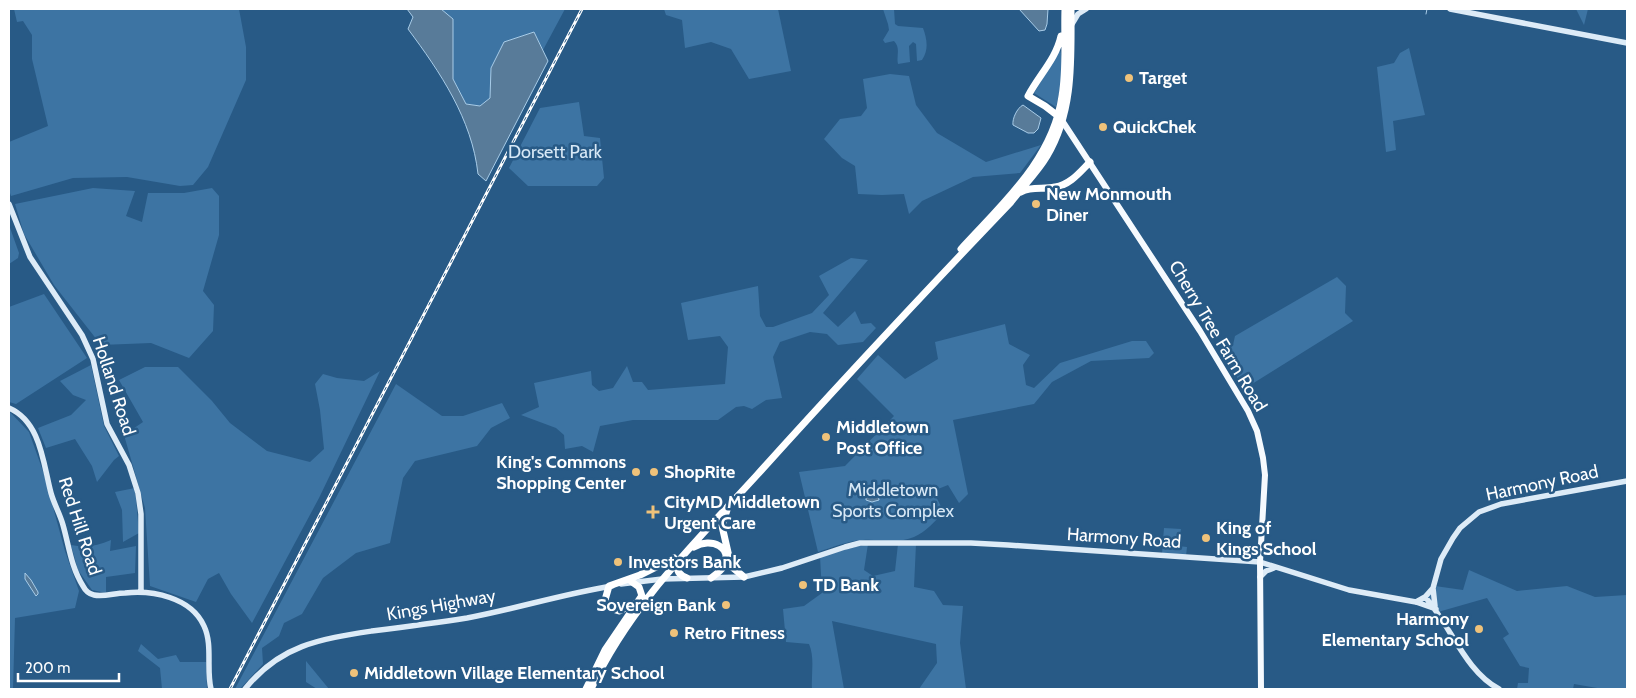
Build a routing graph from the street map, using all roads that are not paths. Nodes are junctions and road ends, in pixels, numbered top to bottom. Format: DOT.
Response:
graph roads {
  1 [pos="1065,9"];
  2 [pos="1071,9"];
  3 [pos="1086,9"];
  4 [pos="1450,9"];
  5 [pos="1068,23"];
  6 [pos="1627,43"];
  7 [pos="1061,119"];
  8 [pos="1090,162"];
  9 [pos="1018,193"];
  10 [pos="9,204"];
  11 [pos="9,408"];
  12 [pos="1627,481"];
  13 [pos="730,504"];
  14 [pos="689,550"];
  15 [pos="676,560"];
  16 [pos="1260,562"];
  17 [pos="1274,568"];
  18 [pos="744,577"];
  19 [pos="1260,577"];
  20 [pos="688,578"];
  21 [pos="711,578"];
  22 [pos="659,579"];
  23 [pos="632,582"];
  24 [pos="609,586"];
  25 [pos="1433,588"];
  26 [pos="141,592"];
  27 [pos="642,596"];
  28 [pos="1425,597"];
  29 [pos="1416,602"];
  30 [pos="637,603"];
  31 [pos="1436,608"];
  32 [pos="211,689"];
  33 [pos="245,689"];
  34 [pos="586,689"];
  35 [pos="591,689"];
  36 [pos="1261,689"];
  37 [pos="1499,689"];
  1 -- 5 [label="highway"];
  2 -- 5 [label="highway"];
  3 -- 5 [label="street"];
  4 -- 6 [label="street"];
  5 -- 7 [label="highway"];
  5 -- 7 [label="highway"];
  7 -- 8 [label="main road, Cherry Tree Farm Road"];
  7 -- 9 [label="highway"];
  7 -- 15 [label="highway"];
  8 -- 9 [label="highway"];
  8 -- 16 [label="main road, Cherry Tree Farm Road"];
  9 -- 13 [label="highway"];
  10 -- 26 [label="street, Holland Road"];
  11 -- 26 [label="street, Red Hill Road"];
  12 -- 25 [label="street, Harmony Road"];
  13 -- 14 [label="highway"];
  13 -- 18 [label="highway"];
  14 -- 15 [label="highway"];
  14 -- 21 [label="highway"];
  15 -- 20 [label="highway"];
  15 -- 22 [label="highway"];
  15 -- 24 [label="highway"];
  16 -- 17 [label="street, Harmony Road"];
  16 -- 18 [label="street, Harmony Road"];
  16 -- 19 [label="main road, Cherry Tree Farm Road"];
  17 -- 19 [label="street"];
  17 -- 29 [label="street, Harmony Road"];
  18 -- 21 [label="street, Harmony Road"];
  19 -- 36 [label="main road, Cherry Tree Farm Road"];
  20 -- 21 [label="street, Harmony Road"];
  20 -- 22 [label="street, Harmony Road"];
  22 -- 23 [label="street, Kings Highway"];
  22 -- 27 [label="highway"];
  22 -- 35 [label="highway"];
  23 -- 24 [label="street, Kings Highway"];
  23 -- 27 [label="highway"];
  24 -- 30 [label="highway"];
  24 -- 33 [label="street, Kings Highway"];
  25 -- 28 [label="street, Harmony Road"];
  25 -- 31 [label="street"];
  26 -- 32 [label="street, Red Hill Road"];
  27 -- 30 [label="highway"];
  28 -- 29 [label="street, Harmony Road"];
  28 -- 31 [label="street"];
  29 -- 31 [label="street"];
  30 -- 34 [label="highway"];
  31 -- 37 [label="street"];
}
